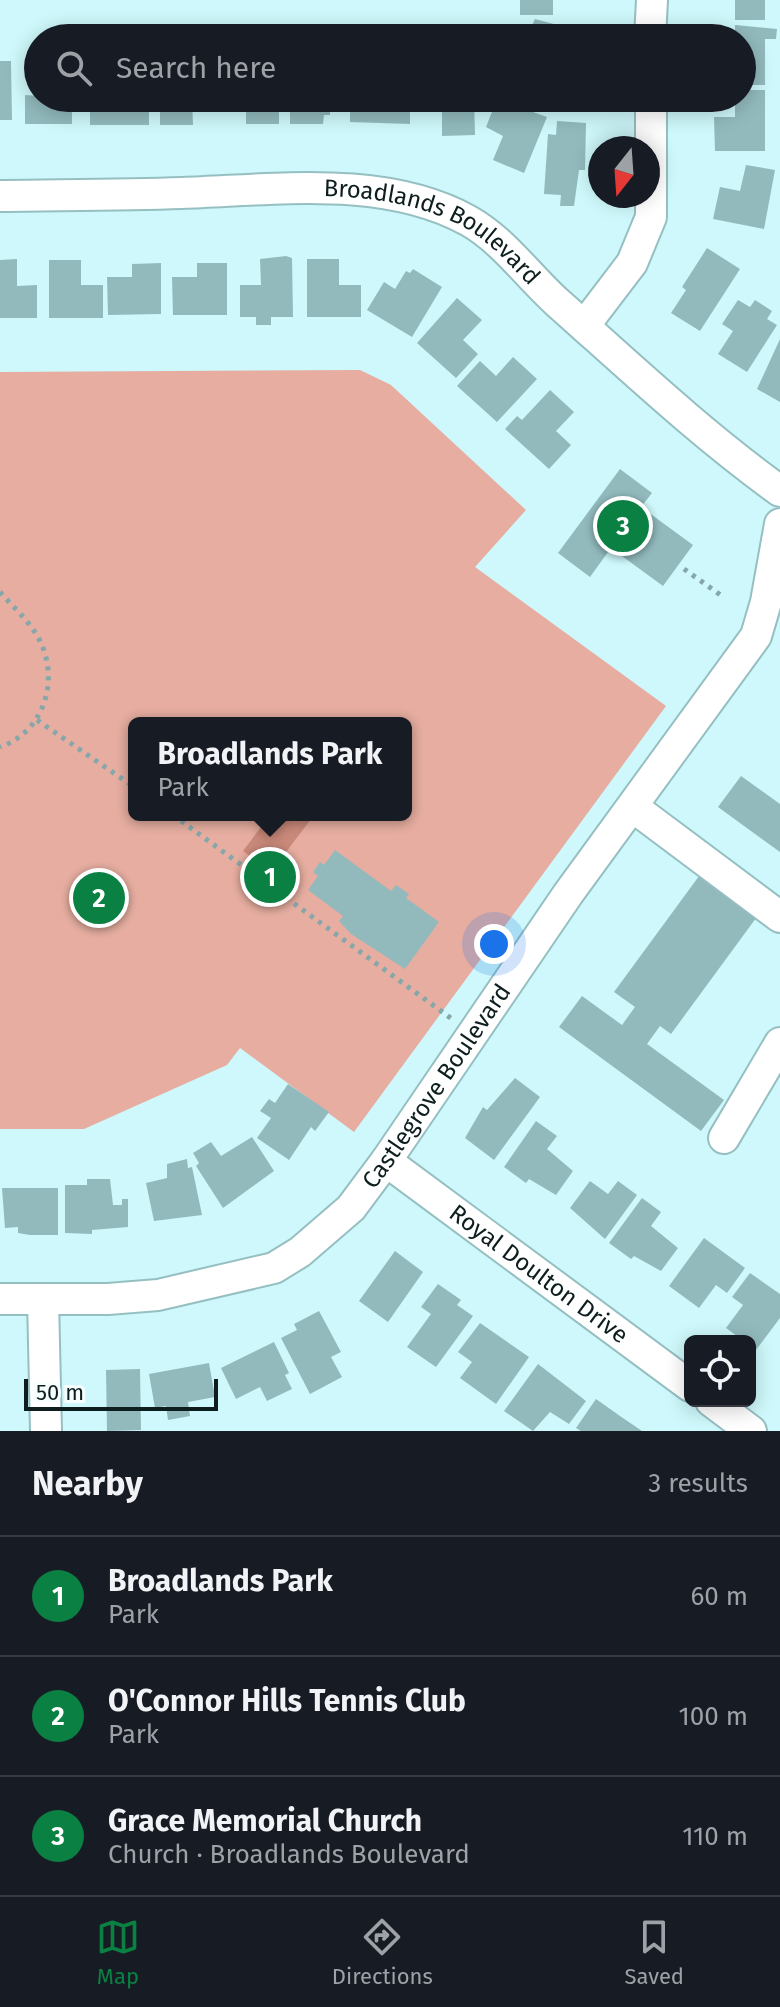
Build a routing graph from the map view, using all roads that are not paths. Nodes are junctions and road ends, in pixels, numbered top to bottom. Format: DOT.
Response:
graph roads {
  1 [pos="652,0"];
  2 [pos="651,24"];
  3 [pos="651,112"];
  4 [pos="0,196"];
  5 [pos="584,326"];
  6 [pos="780,491"];
  7 [pos="780,524"];
  8 [pos="633,807"];
  9 [pos="780,917"];
  10 [pos="780,1043"];
  11 [pos="724,1138"];
  12 [pos="386,1161"];
  13 [pos="0,1299"];
  14 [pos="43,1299"];
  15 [pos="684,1382"];
  16 [pos="719,1407"];
  17 [pos="46,1431"];
  18 [pos="751,1431"];
  1 -- 2 [label="street"];
  3 -- 5 [label="street"];
  4 -- 5 [label="street, Broadlands Boulevard"];
  5 -- 6 [label="street, Broadlands Boulevard"];
  7 -- 8 [label="street, Castlegrove Boulevard"];
  8 -- 9 [label="street"];
  8 -- 12 [label="street, Castlegrove Boulevard"];
  10 -- 11 [label="street"];
  12 -- 14 [label="street, Castlegrove Boulevard"];
  12 -- 15 [label="street, Royal Doulton Drive"];
  13 -- 14 [label="street, Castlegrove Boulevard"];
  14 -- 17 [label="street"];
  16 -- 18 [label="street"];
}
